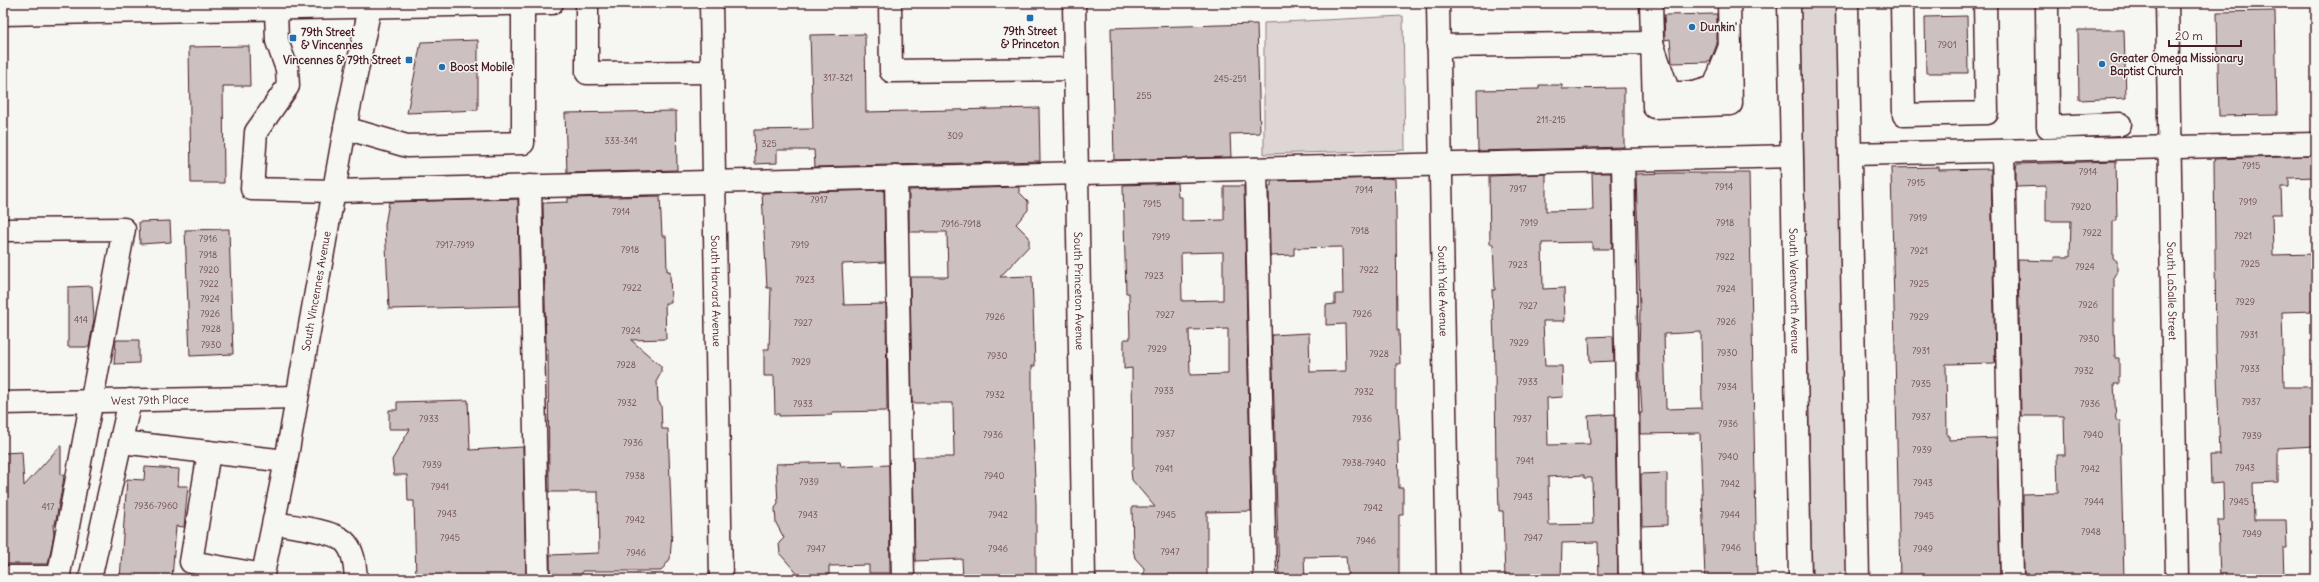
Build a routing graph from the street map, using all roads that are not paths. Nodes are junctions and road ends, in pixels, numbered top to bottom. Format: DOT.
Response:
graph roads {
  1 [pos="552,3"];
  2 [pos="586,3"];
  3 [pos="711,3"];
  4 [pos="890,3"];
  5 [pos="1074,3"];
  6 [pos="1438,3"];
  7 [pos="1651,3"];
  8 [pos="1729,3"];
  9 [pos="1798,3"];
  10 [pos="1847,3"];
  11 [pos="1902,3"];
  12 [pos="1985,3"];
  13 [pos="2047,3"];
  14 [pos="2167,3"];
  15 [pos="523,4"];
  16 [pos="370,5"];
  17 [pos="276,9"];
  18 [pos="3,14"];
  19 [pos="1652,43"];
  20 [pos="1438,46"];
  21 [pos="1075,69"];
  22 [pos="712,72"];
  23 [pos="2120,124"];
  24 [pos="345,128"];
  25 [pos="2316,144"];
  26 [pos="2169,147"];
  27 [pos="2003,151"];
  28 [pos="1850,154"];
  29 [pos="1791,156"];
  30 [pos="1623,160"];
  31 [pos="1440,164"];
  32 [pos="1256,169"];
  33 [pos="1075,173"];
  34 [pos="896,177"];
  35 [pos="714,182"];
  36 [pos="530,186"];
  37 [pos="333,191"];
  38 [pos="3,230"];
  39 [pos="296,397"];
  40 [pos="130,400"];
  41 [pos="92,401"];
  42 [pos="3,403"];
  43 [pos="121,442"];
  44 [pos="209,452"];
  45 [pos="286,461"];
  46 [pos="274,523"];
  47 [pos="3,577"];
  48 [pos="262,577"];
  49 [pos="58,578"];
  50 [pos="90,579"];
  51 [pos="356,579"];
  52 [pos="538,579"];
  53 [pos="721,579"];
  54 [pos="904,579"];
  55 [pos="1084,579"];
  56 [pos="1265,579"];
  57 [pos="1448,579"];
  58 [pos="1630,579"];
  59 [pos="1800,579"];
  60 [pos="1858,579"];
  61 [pos="2012,579"];
  62 [pos="2177,579"];
  1 -- 15 [label="street"];
  2 -- 22 [label="street"];
  3 -- 22 [label="street, South Harvard Avenue"];
  4 -- 21 [label="street"];
  5 -- 21 [label="street, South Princeton Avenue"];
  6 -- 20 [label="street, South Yale Avenue"];
  7 -- 19 [label="street"];
  8 -- 19 [label="street"];
  9 -- 29 [label="street, South Wentworth Avenue"];
  10 -- 28 [label="street"];
  11 -- 12 [label="street"];
  13 -- 23 [label="street"];
  14 -- 26 [label="street, South LaSalle Street"];
  15 -- 16 [label="street"];
  15 -- 24 [label="street"];
  16 -- 17 [label="street"];
  16 -- 24 [label="street, South Vincennes Avenue"];
  17 -- 18 [label="street"];
  17 -- 37 [label="street"];
  19 -- 20 [label="street"];
  20 -- 31 [label="street, South Yale Avenue"];
  21 -- 33 [label="street, South Princeton Avenue"];
  22 -- 35 [label="street, South Harvard Avenue"];
  24 -- 37 [label="street, South Vincennes Avenue"];
  25 -- 26 [label="street"];
  26 -- 27 [label="street"];
  26 -- 62 [label="street, South LaSalle Street"];
  27 -- 28 [label="street"];
  27 -- 61 [label="street"];
  28 -- 60 [label="street"];
  29 -- 30 [label="street"];
  29 -- 59 [label="street, South Wentworth Avenue"];
  30 -- 31 [label="street"];
  30 -- 58 [label="street"];
  31 -- 32 [label="street"];
  31 -- 57 [label="street, South Yale Avenue"];
  32 -- 33 [label="street"];
  32 -- 56 [label="street"];
  33 -- 34 [label="street"];
  33 -- 55 [label="street, South Princeton Avenue"];
  34 -- 35 [label="street"];
  34 -- 54 [label="street"];
  35 -- 36 [label="street"];
  35 -- 53 [label="street, South Harvard Avenue"];
  36 -- 37 [label="street"];
  36 -- 52 [label="street"];
  37 -- 39 [label="street, South Vincennes Avenue"];
  38 -- 41 [label="street"];
  39 -- 40 [label="street, West 79th Place"];
  39 -- 45 [label="street, South Vincennes Avenue"];
  40 -- 41 [label="street, West 79th Place"];
  40 -- 43 [label="street"];
  41 -- 42 [label="street, West 79th Place"];
  41 -- 49 [label="street"];
  43 -- 44 [label="street"];
  43 -- 50 [label="street"];
  44 -- 45 [label="street"];
  44 -- 48 [label="street"];
  45 -- 46 [label="street, South Vincennes Avenue"];
  46 -- 48 [label="street, South Vincennes Avenue"];
  46 -- 51 [label="street"];
  47 -- 49 [label="street"];
}
